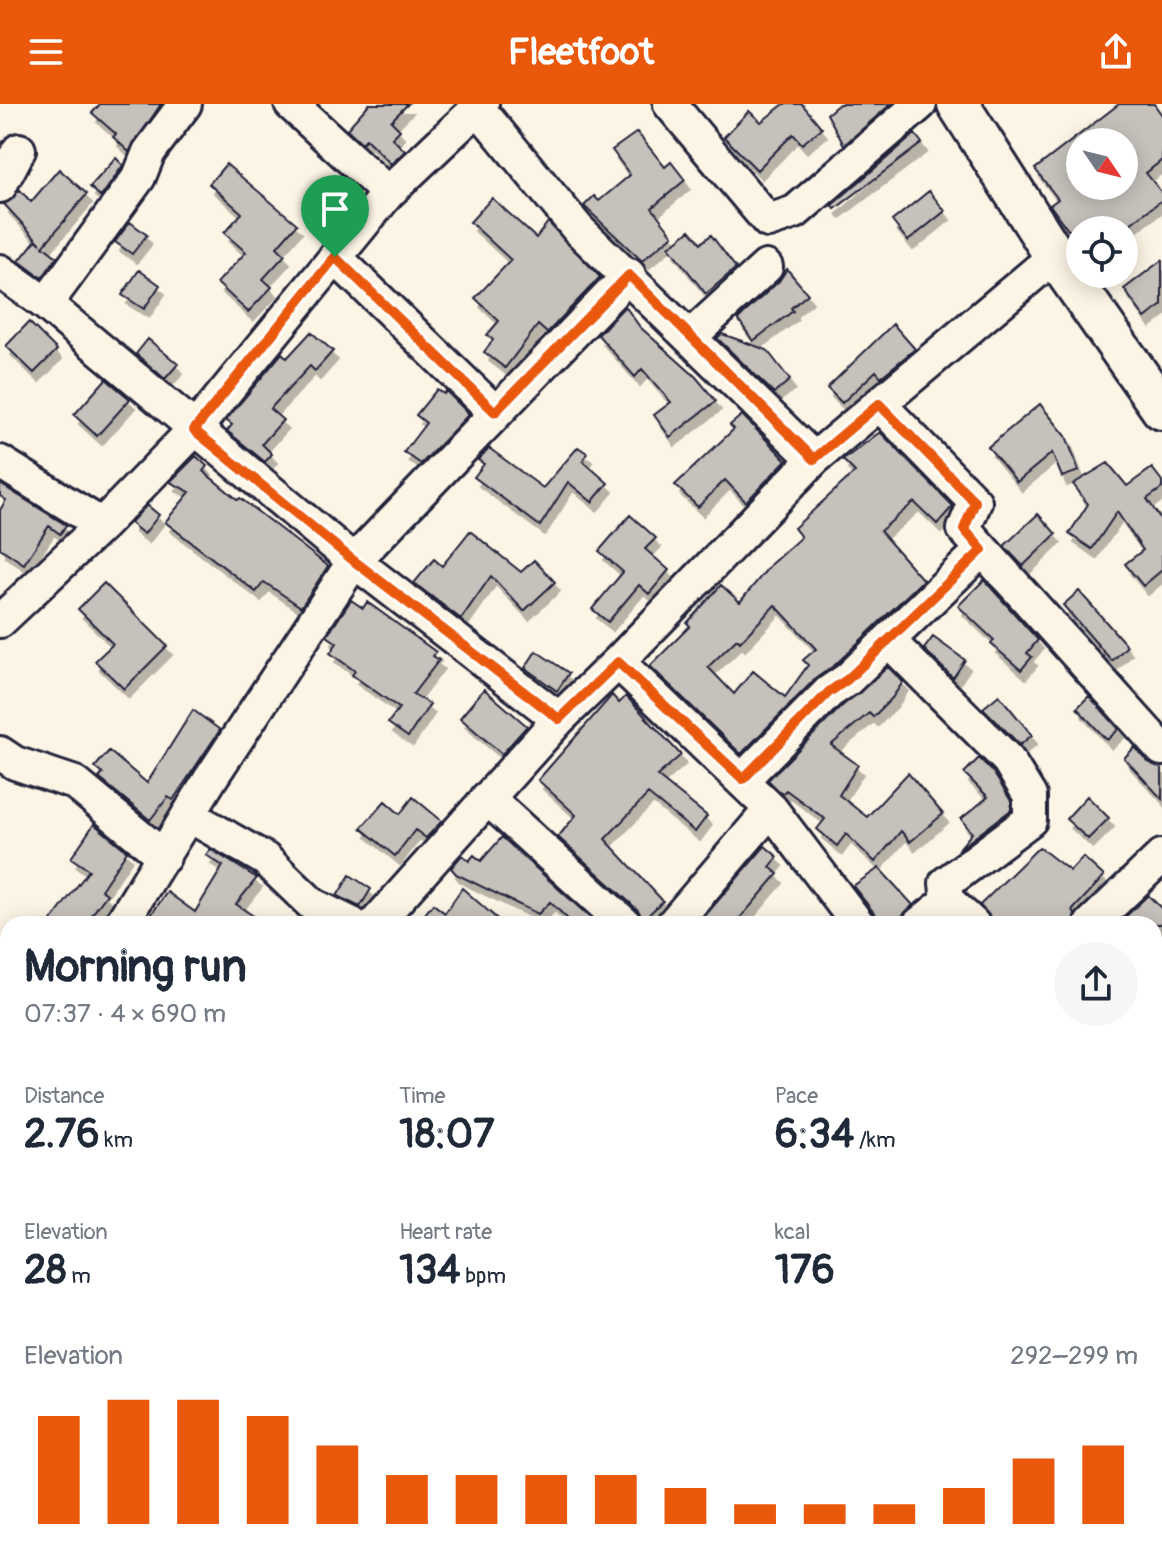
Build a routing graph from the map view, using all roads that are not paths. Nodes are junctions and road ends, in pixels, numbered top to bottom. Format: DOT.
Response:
graph roads {
  1 [pos="185,104"];
  2 [pos="291,104"];
  3 [pos="670,104"];
  4 [pos="920,104"];
  5 [pos="958,104"];
  6 [pos="480,106"];
  7 [pos="19,150"];
  8 [pos="0,186"];
  9 [pos="388,193"];
  10 [pos="1055,256"];
  11 [pos="335,257"];
  12 [pos="766,267"];
  13 [pos="0,271"];
  14 [pos="629,275"];
  15 [pos="46,304"];
  16 [pos="691,336"];
  17 [pos="879,404"];
  18 [pos="1162,409"];
  19 [pos="495,412"];
  20 [pos="194,430"];
  21 [pos="814,459"];
  22 [pos="0,462"];
  23 [pos="102,525"];
  24 [pos="982,550"];
  25 [pos="354,561"];
  26 [pos="0,621"];
  27 [pos="889,641"];
  28 [pos="618,662"];
  29 [pos="559,719"];
  30 [pos="1162,749"];
  31 [pos="0,753"];
  32 [pos="743,779"];
  33 [pos="487,798"];
  34 [pos="771,809"];
  35 [pos="188,815"];
  36 [pos="1162,856"];
  37 [pos="164,857"];
  38 [pos="948,901"];
  39 [pos="126,916"];
  40 [pos="336,916"];
  41 [pos="382,916"];
  42 [pos="616,916"];
  43 [pos="680,916"];
  44 [pos="852,916"];
  45 [pos="929,916"];
  46 [pos="964,916"];
  47 [pos="1099,916"];
  1 -- 15 [label="street"];
  2 -- 9 [label="street"];
  3 -- 4 [label="street"];
  5 -- 10 [label="main road"];
  6 -- 9 [label="street"];
  6 -- 14 [label="street"];
  7 -- 8 [label="street"];
  9 -- 11 [label="street"];
  10 -- 17 [label="street"];
  10 -- 18 [label="main road"];
  11 -- 19 [label="street"];
  11 -- 20 [label="street"];
  12 -- 16 [label="street"];
  13 -- 15 [label="street"];
  14 -- 16 [label="street"];
  14 -- 19 [label="street"];
  15 -- 20 [label="street"];
  16 -- 21 [label="street"];
  17 -- 21 [label="street"];
  17 -- 24 [label="street"];
  19 -- 25 [label="street"];
  20 -- 23 [label="street"];
  20 -- 25 [label="street"];
  21 -- 28 [label="street"];
  22 -- 23 [label="street"];
  23 -- 26 [label="street"];
  24 -- 27 [label="street"];
  24 -- 30 [label="street"];
  25 -- 29 [label="street"];
  25 -- 35 [label="street"];
  27 -- 32 [label="street"];
  27 -- 38 [label="street"];
  28 -- 29 [label="street"];
  28 -- 32 [label="street"];
  29 -- 33 [label="street"];
  31 -- 37 [label="street"];
  32 -- 34 [label="street"];
  33 -- 41 [label="street"];
  33 -- 42 [label="street"];
  34 -- 43 [label="street"];
  34 -- 44 [label="street"];
  35 -- 37 [label="street"];
  35 -- 40 [label="street"];
  36 -- 47 [label="street"];
  37 -- 39 [label="street"];
  38 -- 45 [label="street"];
  38 -- 46 [label="street"];
}
